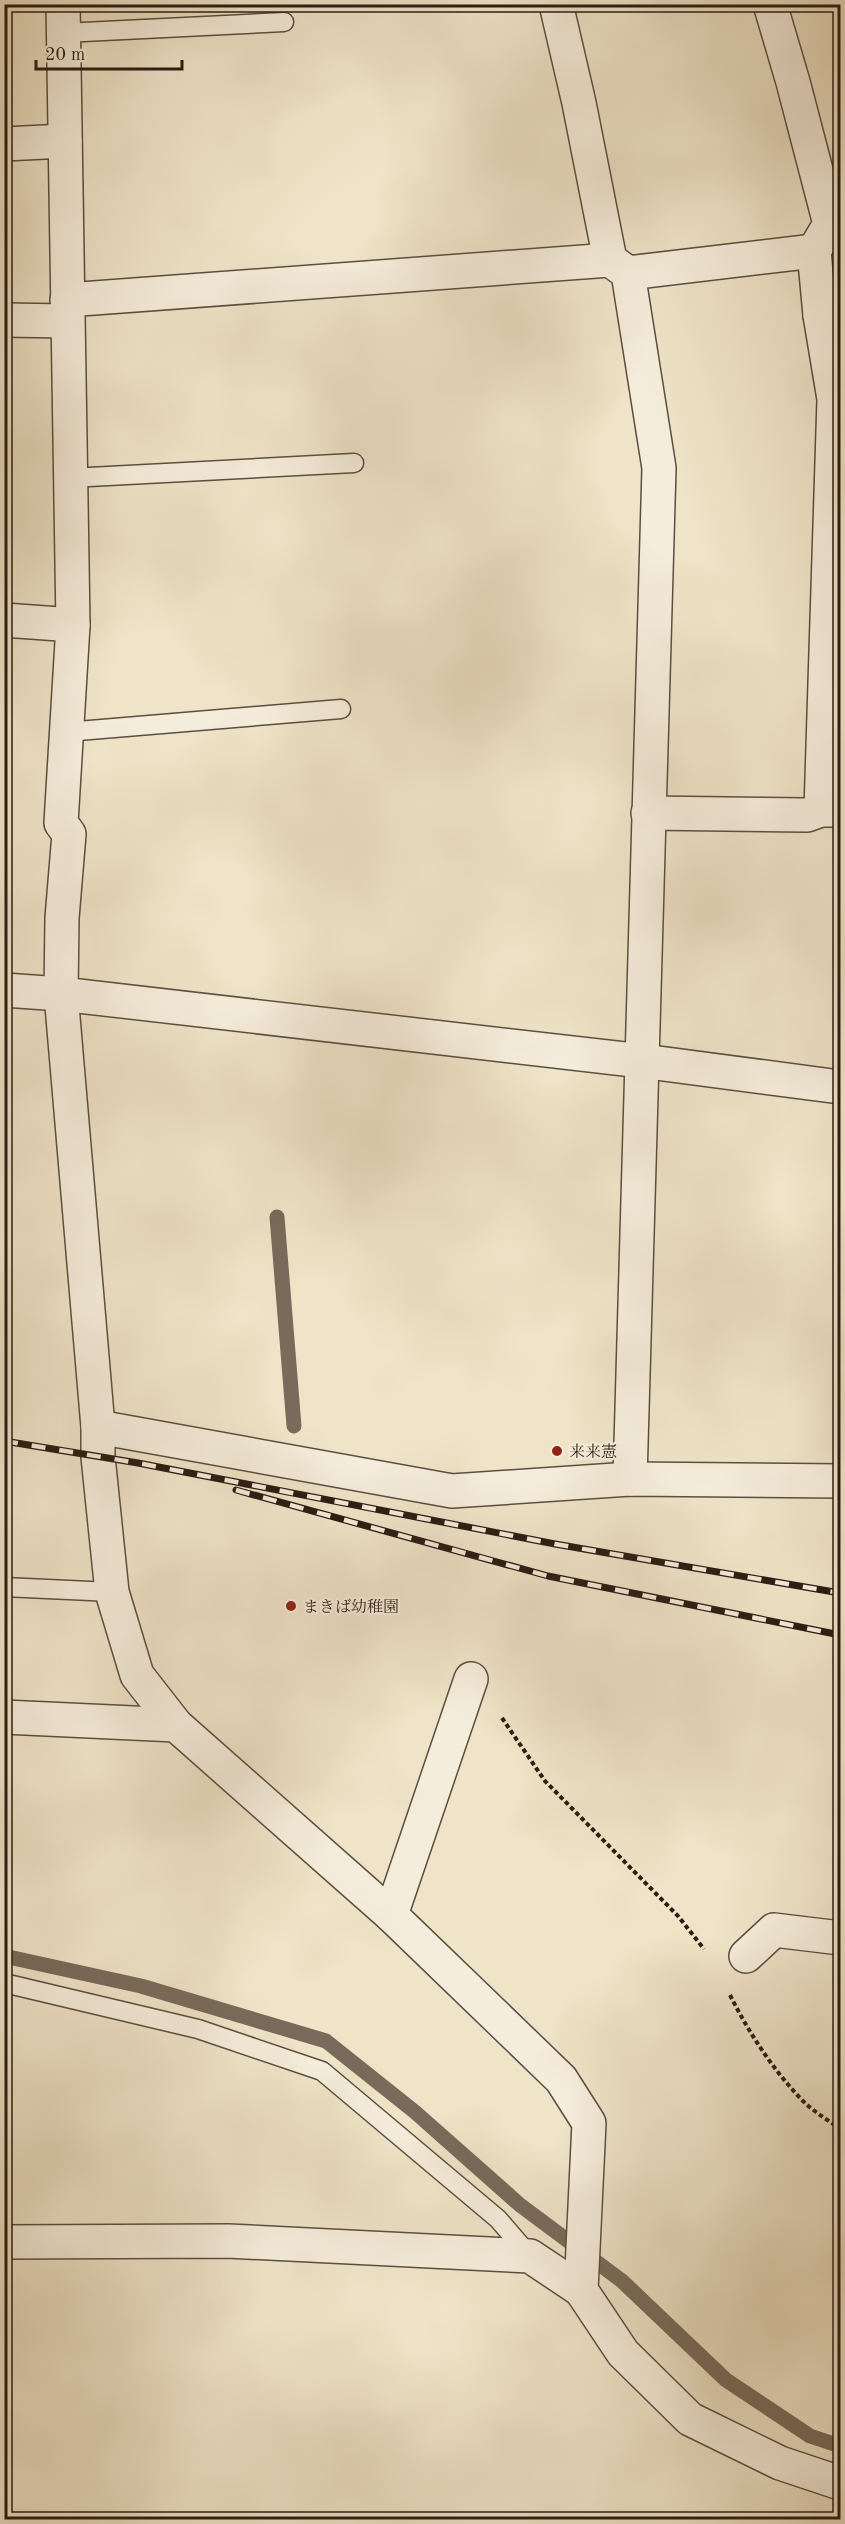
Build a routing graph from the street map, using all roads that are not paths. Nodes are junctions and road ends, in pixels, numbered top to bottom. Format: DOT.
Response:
graph roads {
  1 [pos="556,4"];
  2 [pos="770,4"];
  3 [pos="63,19"];
  4 [pos="284,22"];
  5 [pos="65,141"];
  6 [pos="4,144"];
  7 [pos="814,251"];
  8 [pos="619,267"];
  9 [pos="67,311"];
  10 [pos="830,313"];
  11 [pos="4,320"];
  12 [pos="354,463"];
  13 [pos="70,478"];
  14 [pos="4,621"];
  15 [pos="73,625"];
  16 [pos="341,709"];
  17 [pos="66,732"];
  18 [pos="830,810"];
  19 [pos="648,813"];
  20 [pos="4,990"];
  21 [pos="61,994"];
  22 [pos="642,1061"];
  23 [pos="840,1088"];
  24 [pos="98,1426"];
  25 [pos="630,1479"];
  26 [pos="840,1481"];
  27 [pos="4,1587"];
  28 [pos="112,1592"];
  29 [pos="471,1679"];
  30 [pos="4,1716"];
  31 [pos="176,1725"];
  32 [pos="391,1916"];
  33 [pos="840,1938"];
  34 [pos="746,1956"];
  35 [pos="4,1983"];
  36 [pos="4,2242"];
  37 [pos="530,2256"];
  38 [pos="581,2282"];
  39 [pos="840,2483"];
  1 -- 8 [label="street"];
  2 -- 7 [label="street"];
  3 -- 4 [label="lane"];
  3 -- 5 [label="street"];
  5 -- 6 [label="street"];
  5 -- 9 [label="street"];
  7 -- 8 [label="street"];
  7 -- 10 [label="street"];
  8 -- 9 [label="street"];
  8 -- 19 [label="street"];
  9 -- 11 [label="street"];
  9 -- 13 [label="street"];
  10 -- 18 [label="street"];
  12 -- 13 [label="lane"];
  13 -- 15 [label="street"];
  14 -- 15 [label="street"];
  15 -- 17 [label="street"];
  16 -- 17 [label="lane"];
  17 -- 21 [label="street"];
  18 -- 19 [label="street"];
  19 -- 22 [label="street"];
  20 -- 21 [label="street"];
  21 -- 22 [label="street"];
  21 -- 24 [label="street"];
  22 -- 23 [label="street"];
  22 -- 25 [label="street"];
  24 -- 25 [label="street"];
  24 -- 28 [label="street"];
  25 -- 26 [label="street"];
  27 -- 28 [label="lane"];
  28 -- 31 [label="street"];
  29 -- 32 [label="street"];
  30 -- 31 [label="street"];
  31 -- 32 [label="street"];
  32 -- 38 [label="street"];
  33 -- 34 [label="street"];
  35 -- 37 [label="lane"];
  36 -- 37 [label="street"];
  37 -- 38 [label="street"];
  38 -- 39 [label="street"];
}
